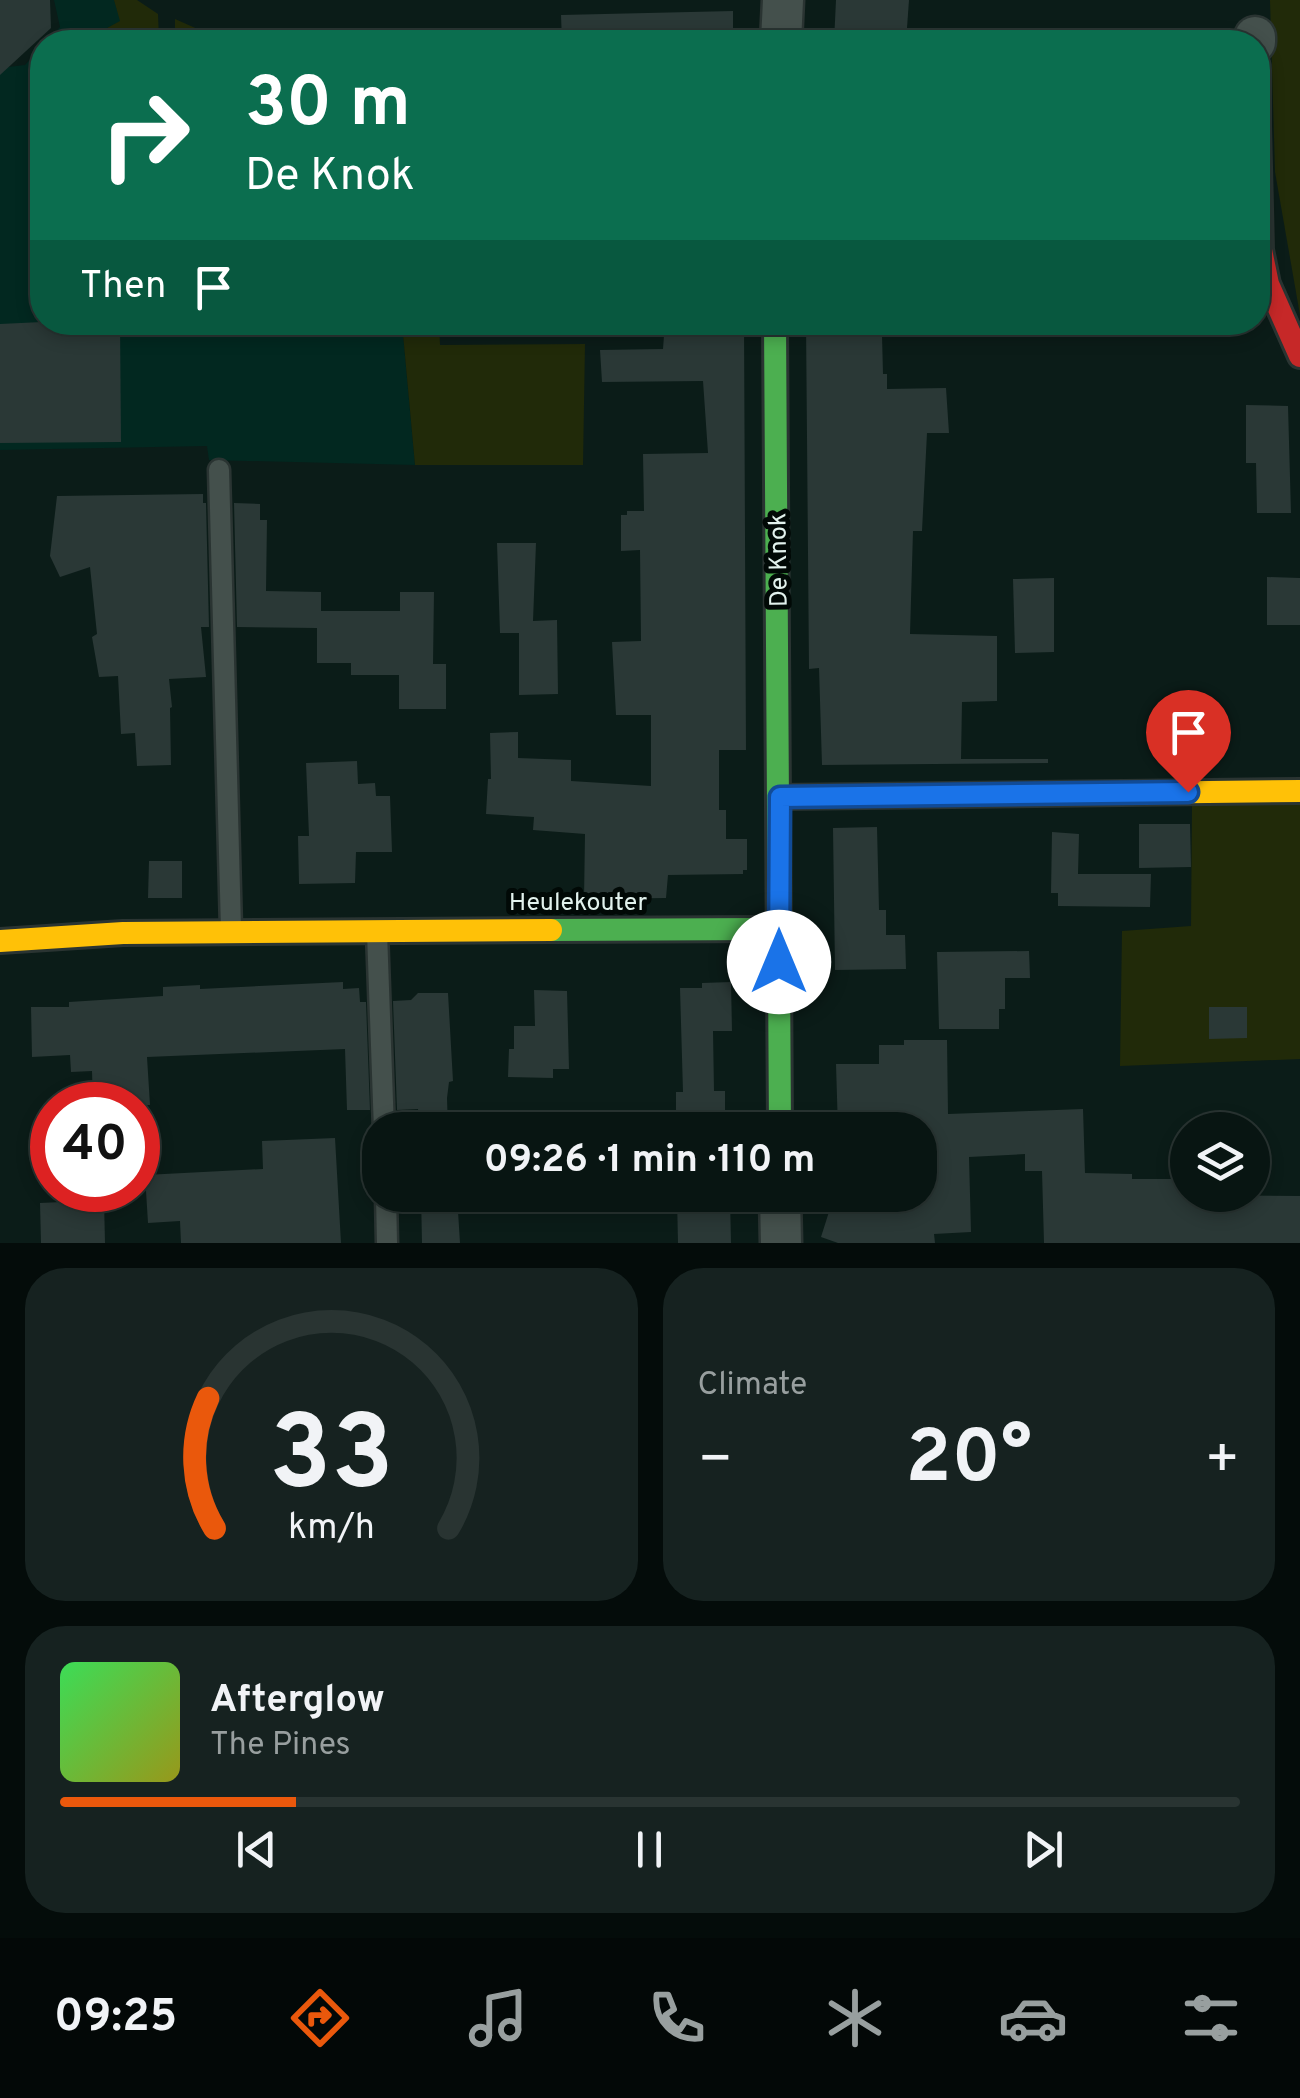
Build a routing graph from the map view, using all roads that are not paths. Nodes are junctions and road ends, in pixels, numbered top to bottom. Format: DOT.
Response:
graph roads {
  1 [pos="783,0"];
  2 [pos="782,30"];
  3 [pos="1270,288"];
  4 [pos="775,335"];
  5 [pos="1300,356"];
  6 [pos="220,470"];
  7 [pos="1300,791"];
  8 [pos="780,797"];
  9 [pos="778,928"];
  10 [pos="377,929"];
  11 [pos="232,931"];
  12 [pos="0,941"];
  13 [pos="383,1112"];
  14 [pos="780,1112"];
  15 [pos="387,1212"];
  16 [pos="780,1212"];
  17 [pos="388,1243"];
  18 [pos="781,1243"];
  1 -- 2 [label="street"];
  3 -- 5 [label="street"];
  4 -- 8 [label="street, De Knok"];
  6 -- 11 [label="lane"];
  7 -- 8 [label="street"];
  8 -- 9 [label="street, De Knok"];
  9 -- 10 [label="street, Heulekouter"];
  9 -- 14 [label="street, De Knok"];
  10 -- 11 [label="street, Heulekouter"];
  10 -- 13 [label="lane"];
  11 -- 12 [label="street, Heulekouter"];
  15 -- 17 [label="lane"];
  16 -- 18 [label="street"];
}
